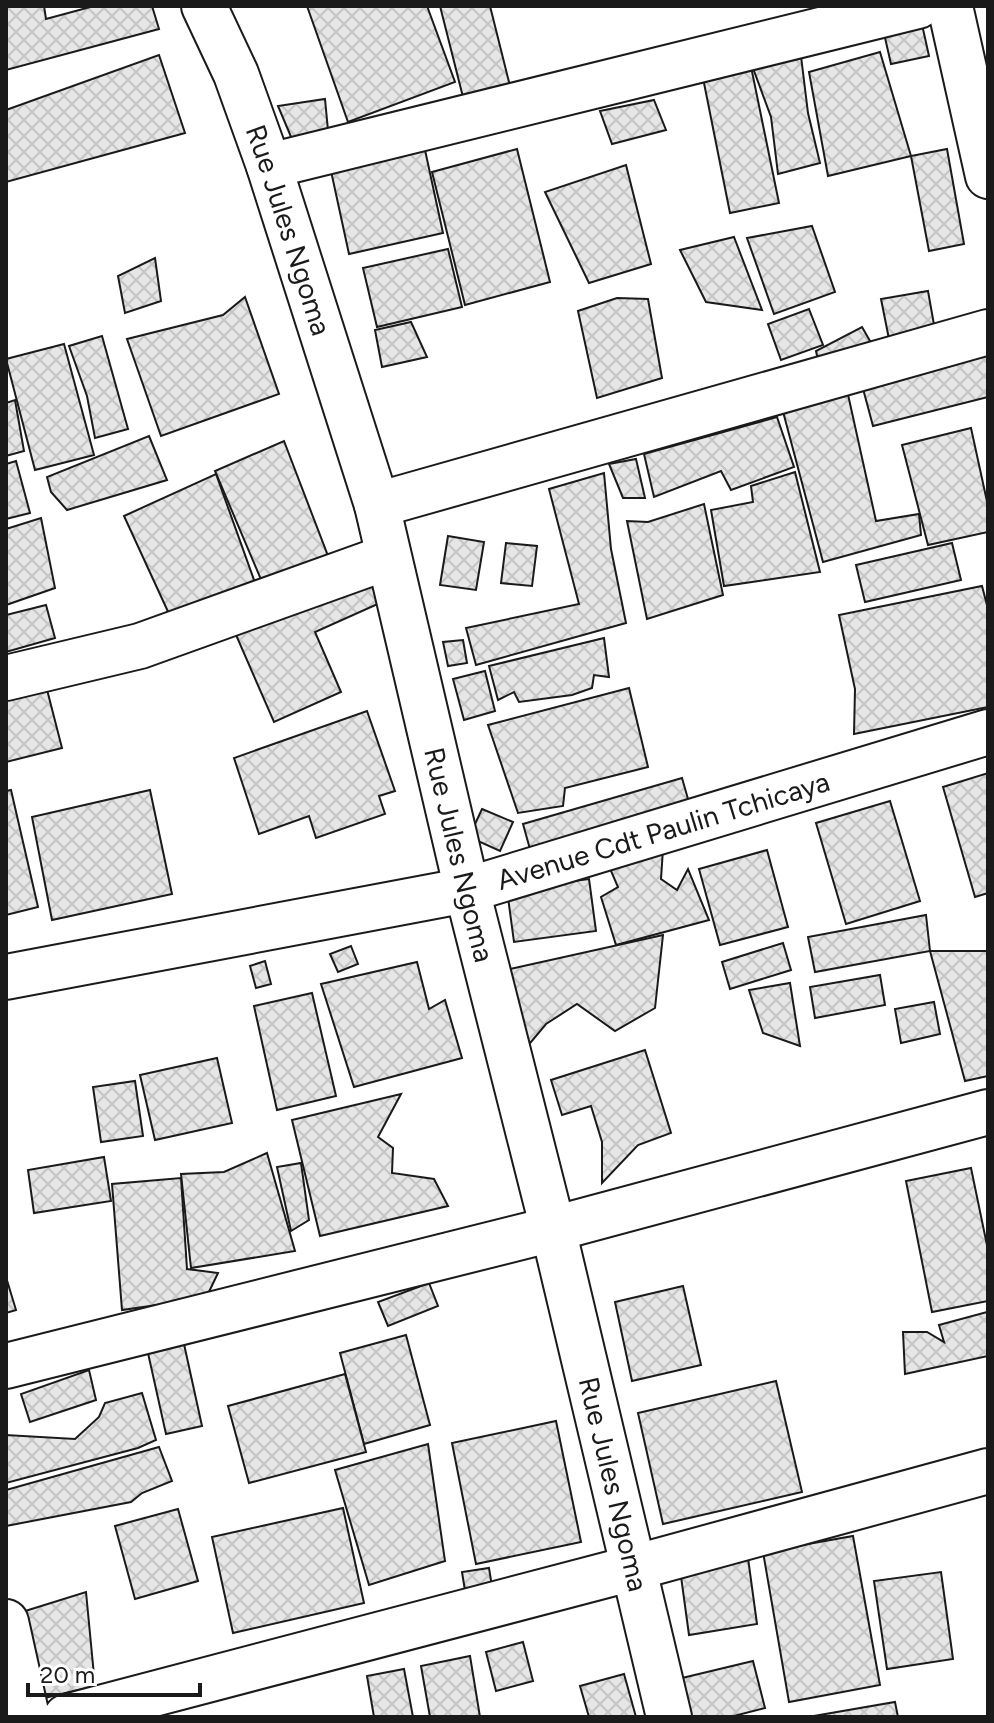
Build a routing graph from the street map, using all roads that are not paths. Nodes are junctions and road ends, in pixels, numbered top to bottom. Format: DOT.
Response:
graph roads {
  1 [pos="204,6"];
  2 [pos="918,6"];
  3 [pos="950,6"];
  4 [pos="269,166"];
  5 [pos="988,176"];
  6 [pos="988,332"];
  7 [pos="377,505"];
  8 [pos="388,557"];
  9 [pos="6,678"];
  10 [pos="988,732"];
  11 [pos="467,890"];
  12 [pos="6,977"];
  13 [pos="988,1112"];
  14 [pos="553,1229"];
  15 [pos="6,1366"];
  16 [pos="988,1471"];
  17 [pos="633,1568"];
  18 [pos="6,1622"];
  19 [pos="27,1717"];
  20 [pos="66,1717"];
  21 [pos="669,1717"];
  1 -- 4 [label="street, Rue Jules Ngoma"];
  2 -- 4 [label="street"];
  3 -- 5 [label="street"];
  4 -- 7 [label="street, Rue Jules Ngoma"];
  6 -- 7 [label="street"];
  7 -- 8 [label="street, Rue Jules Ngoma"];
  8 -- 9 [label="street"];
  8 -- 11 [label="street, Rue Jules Ngoma"];
  10 -- 11 [label="street, Avenue Cdt Paulin Tchicaya"];
  11 -- 12 [label="street, Avenue Cdt Paulin Tchicaya"];
  11 -- 14 [label="street, Rue Jules Ngoma"];
  13 -- 14 [label="street"];
  14 -- 15 [label="street"];
  14 -- 17 [label="street, Rue Jules Ngoma"];
  16 -- 17 [label="street"];
  17 -- 20 [label="street"];
  17 -- 21 [label="street, Rue Jules Ngoma"];
  18 -- 19 [label="street"];
}
